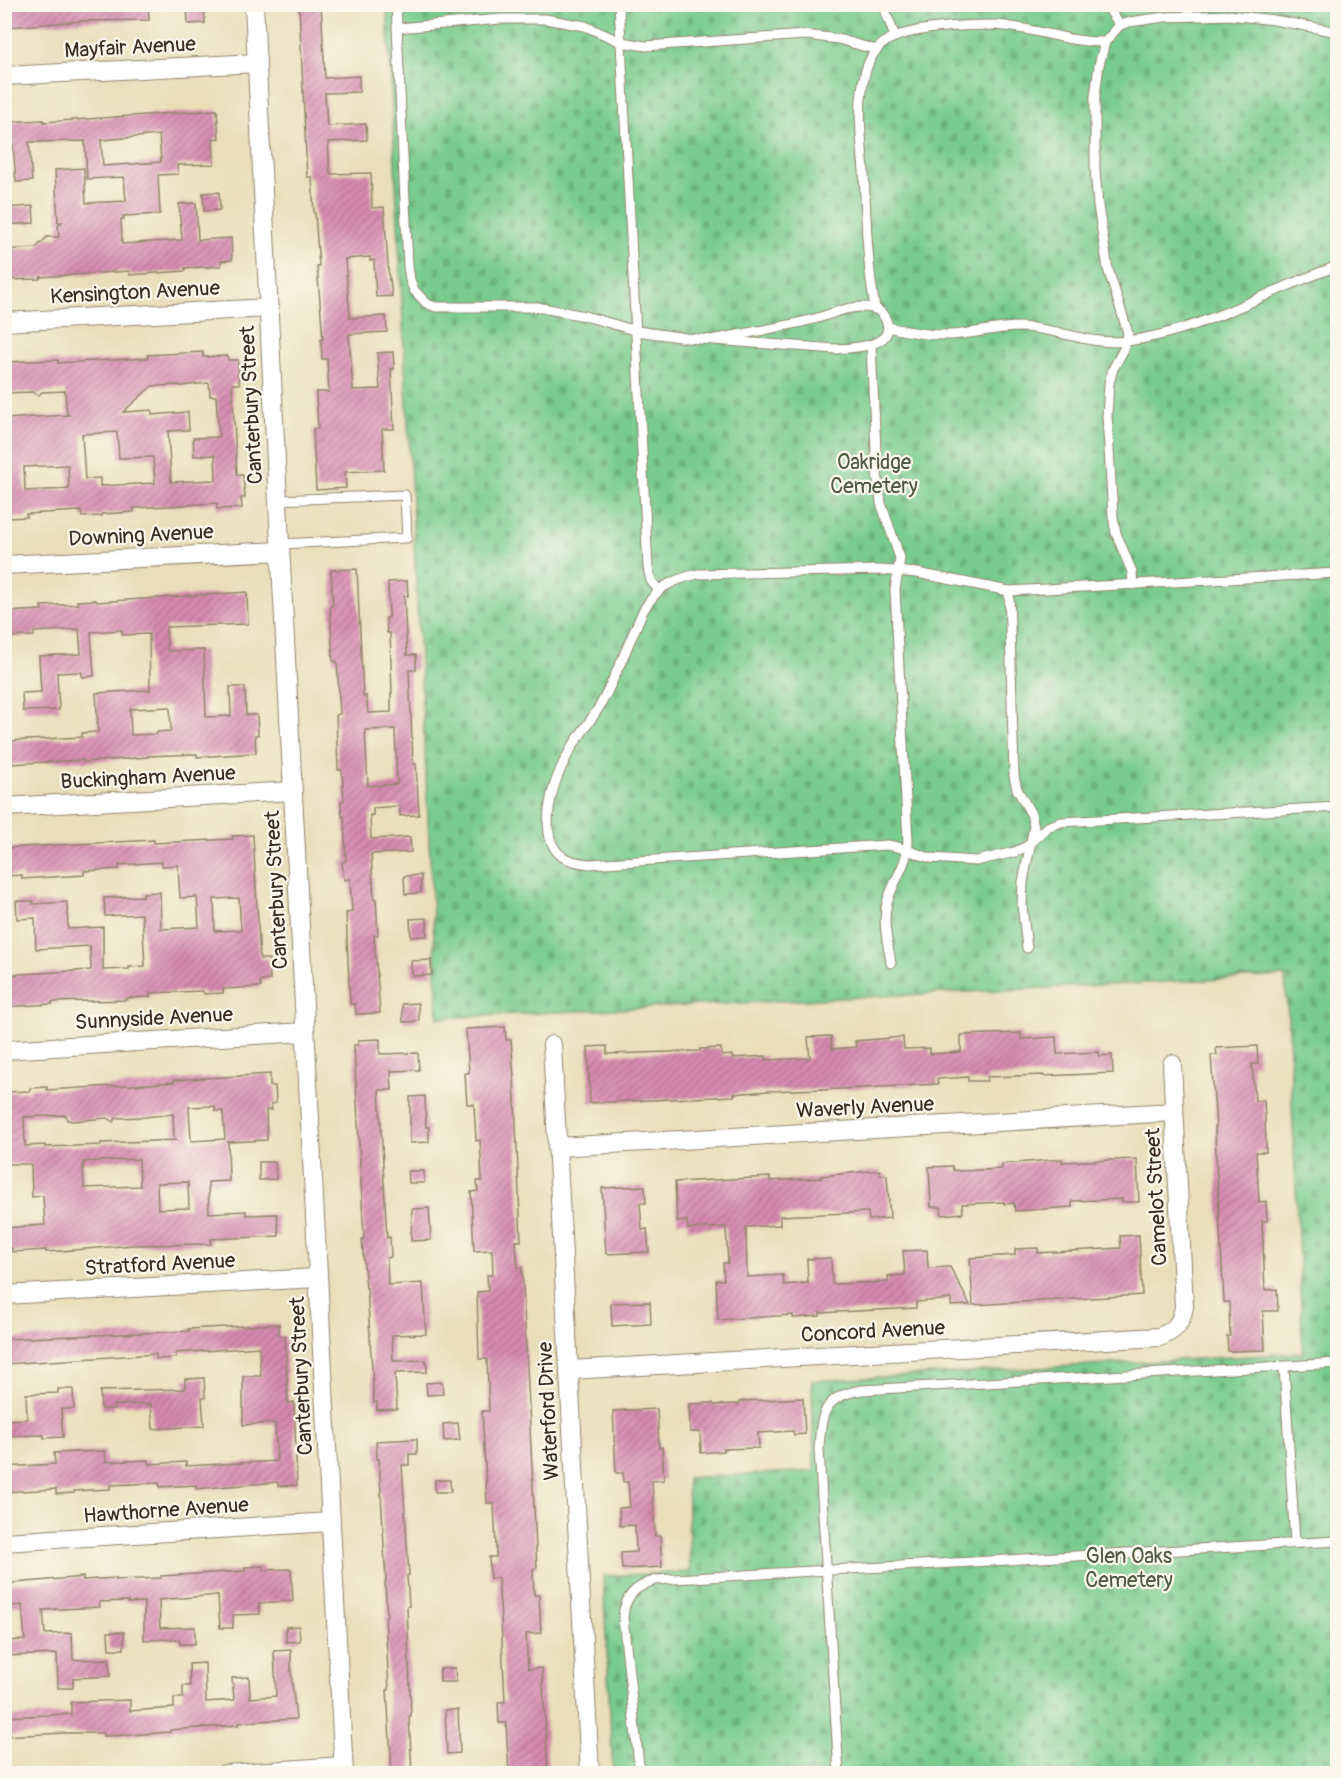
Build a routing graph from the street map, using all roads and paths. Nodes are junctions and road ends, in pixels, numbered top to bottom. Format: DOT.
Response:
graph roads {
  1 [pos="254,4"];
  2 [pos="396,4"];
  3 [pos="619,4"];
  4 [pos="883,4"];
  5 [pos="1105,4"];
  6 [pos="1120,25"];
  7 [pos="398,28"];
  8 [pos="1338,32"];
  9 [pos="895,37"];
  10 [pos="621,42"];
  11 [pos="1105,42"];
  12 [pos="877,50"];
  13 [pos="257,63"];
  14 [pos="4,76"];
  15 [pos="1338,266"];
  16 [pos="268,308"];
  17 [pos="875,308"];
  18 [pos="4,322"];
  19 [pos="888,327"];
  20 [pos="637,331"];
  21 [pos="715,339"];
  22 [pos="1127,341"];
  23 [pos="871,345"];
  24 [pos="278,500"];
  25 [pos="280,547"];
  26 [pos="4,565"];
  27 [pos="898,571"];
  28 [pos="1338,573"];
  29 [pos="1133,585"];
  30 [pos="659,590"];
  31 [pos="1009,591"];
  32 [pos="293,791"];
  33 [pos="4,807"];
  34 [pos="1338,807"];
  35 [pos="1031,842"];
  36 [pos="908,850"];
  37 [pos="1027,948"];
  38 [pos="891,963"];
  39 [pos="305,1032"];
  40 [pos="552,1045"];
  41 [pos="4,1050"];
  42 [pos="1172,1064"];
  43 [pos="1174,1112"];
  44 [pos="558,1147"];
  45 [pos="318,1278"];
  46 [pos="4,1295"];
  47 [pos="1178,1327"];
  48 [pos="1338,1364"];
  49 [pos="1284,1366"];
  50 [pos="568,1370"];
  51 [pos="331,1521"];
  52 [pos="1338,1540"];
  53 [pos="4,1542"];
  54 [pos="1295,1543"];
  55 [pos="826,1570"];
  56 [pos="344,1770"];
  57 [pos="225,1773"];
  58 [pos="590,1773"];
  59 [pos="640,1773"];
  60 [pos="839,1773"];
  1 -- 13 [label="street, Canterbury Street"];
  2 -- 7 [label="lane"];
  3 -- 10 [label="lane"];
  4 -- 9 [label="lane"];
  5 -- 6 [label="lane"];
  6 -- 8 [label="lane"];
  6 -- 11 [label="lane"];
  7 -- 10 [label="lane"];
  7 -- 20 [label="lane"];
  9 -- 11 [label="lane"];
  9 -- 12 [label="lane"];
  10 -- 12 [label="lane"];
  10 -- 20 [label="lane"];
  11 -- 22 [label="lane"];
  12 -- 17 [label="lane"];
  13 -- 14 [label="street, Mayfair Avenue"];
  13 -- 16 [label="street, Canterbury Street"];
  15 -- 22 [label="lane"];
  16 -- 18 [label="street, Kensington Avenue"];
  16 -- 24 [label="street, Canterbury Street"];
  17 -- 19 [label="lane"];
  17 -- 21 [label="lane"];
  19 -- 22 [label="lane"];
  19 -- 23 [label="lane"];
  20 -- 21 [label="lane"];
  20 -- 30 [label="lane"];
  21 -- 23 [label="lane"];
  22 -- 29 [label="lane"];
  23 -- 27 [label="lane"];
  24 -- 25 [label="street, Canterbury Street"];
  24 -- 25 [label="lane"];
  25 -- 26 [label="street, Downing Avenue"];
  25 -- 32 [label="street, Canterbury Street"];
  27 -- 30 [label="lane"];
  27 -- 31 [label="lane"];
  27 -- 36 [label="lane"];
  28 -- 29 [label="lane"];
  29 -- 31 [label="lane"];
  30 -- 36 [label="lane"];
  31 -- 35 [label="lane"];
  32 -- 33 [label="street, Buckingham Avenue"];
  32 -- 39 [label="street, Canterbury Street"];
  34 -- 35 [label="lane"];
  35 -- 36 [label="lane"];
  35 -- 37 [label="lane"];
  36 -- 38 [label="lane"];
  39 -- 41 [label="street, Sunnyside Avenue"];
  39 -- 45 [label="street, Canterbury Street"];
  40 -- 44 [label="street, Waterford Drive"];
  42 -- 43 [label="street, Camelot Street"];
  43 -- 44 [label="street, Waverly Avenue"];
  43 -- 47 [label="street, Camelot Street"];
  44 -- 50 [label="street, Waterford Drive"];
  45 -- 46 [label="street, Stratford Avenue"];
  45 -- 51 [label="street, Canterbury Street"];
  47 -- 50 [label="street, Concord Avenue"];
  48 -- 49 [label="lane"];
  49 -- 54 [label="lane"];
  49 -- 55 [label="lane"];
  50 -- 58 [label="street, Waterford Drive"];
  51 -- 53 [label="street, Hawthorne Avenue"];
  51 -- 56 [label="street, Canterbury Street"];
  52 -- 54 [label="lane"];
  54 -- 55 [label="lane"];
  55 -- 59 [label="lane"];
  55 -- 60 [label="lane"];
  56 -- 57 [label="street"];
}
